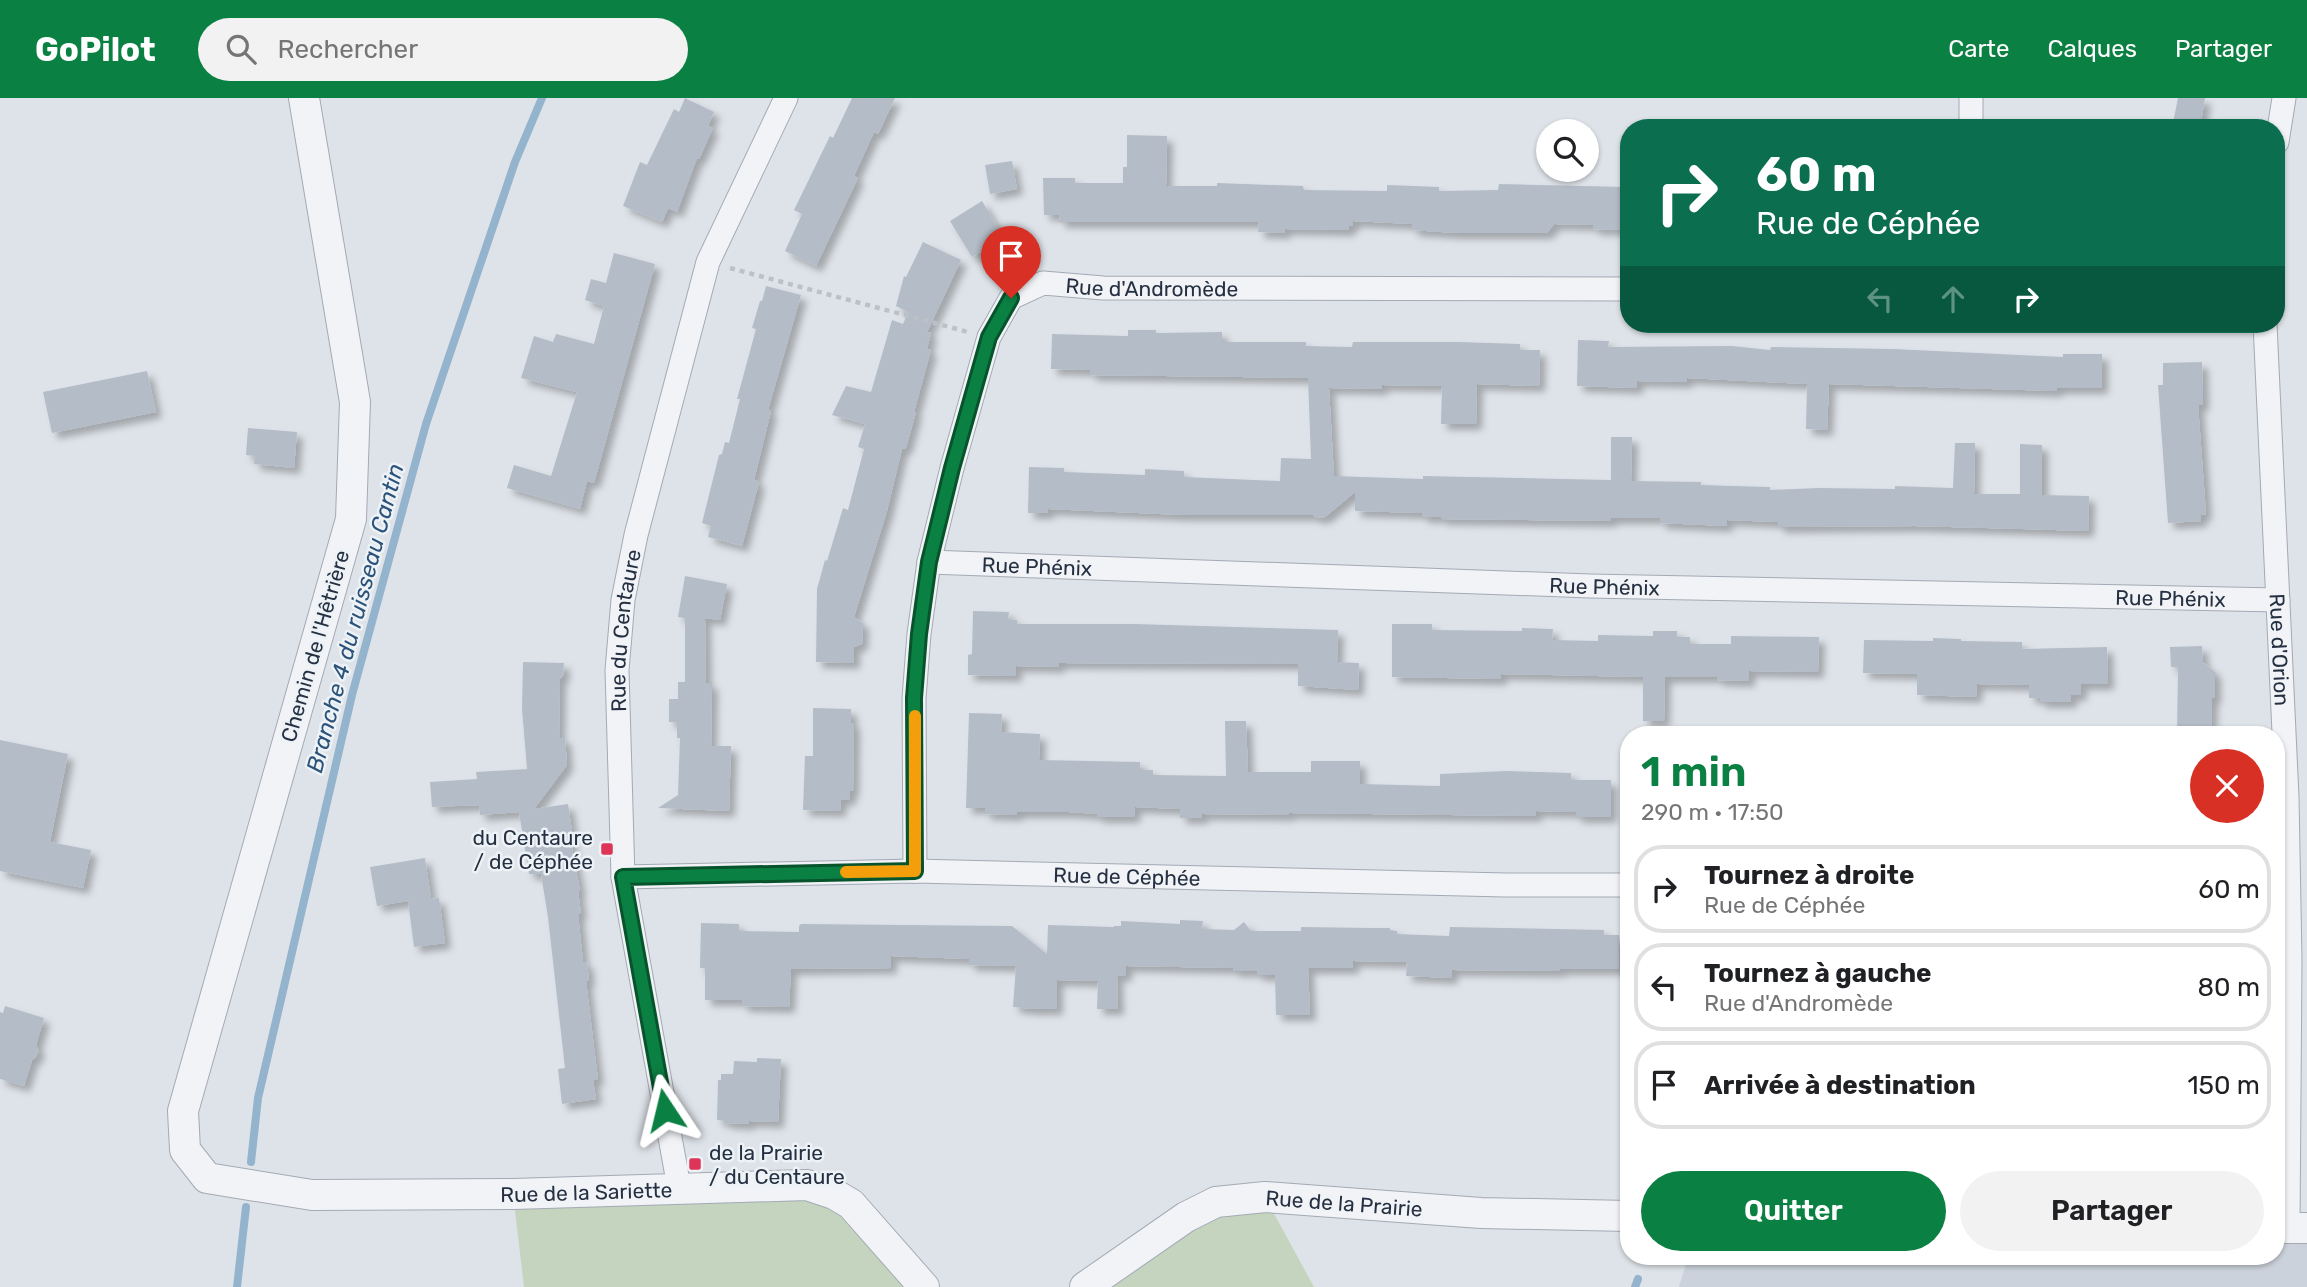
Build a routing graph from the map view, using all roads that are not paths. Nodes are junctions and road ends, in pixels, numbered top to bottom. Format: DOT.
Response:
graph roads {
  1 [pos="304,98"];
  2 [pos="786,98"];
  3 [pos="1970,98"];
  4 [pos="2284,98"];
  5 [pos="1971,119"];
  6 [pos="2281,119"];
  7 [pos="1620,289"];
  8 [pos="2265,333"];
  9 [pos="929,562"];
  10 [pos="2278,600"];
  11 [pos="2280,726"];
  12 [pos="915,871"];
  13 [pos="623,877"];
  14 [pos="1620,885"];
  15 [pos="2285,970"];
  16 [pos="207,1178"];
  17 [pos="679,1187"];
  18 [pos="1620,1216"];
  19 [pos="2291,1228"];
  20 [pos="924,1287"];
  21 [pos="1085,1287"];
  1 -- 16 [label="street, Chemin de l'Hêtrière"];
  2 -- 13 [label="street, Rue du Centaure"];
  3 -- 5 [label="street"];
  4 -- 6 [label="street"];
  7 -- 9 [label="street, Rue d'Andromède"];
  8 -- 10 [label="street, Rue d'Orion"];
  9 -- 10 [label="street, Rue Phénix"];
  9 -- 12 [label="street, Rue d'Andromède"];
  10 -- 11 [label="street, Rue d'Orion"];
  12 -- 13 [label="street, Rue de Céphée"];
  12 -- 14 [label="street, Rue de Céphée"];
  13 -- 17 [label="street, Rue du Centaure"];
  15 -- 19 [label="street, Rue d'Orion"];
  16 -- 17 [label="street, Rue de la Sariette"];
  17 -- 20 [label="street, Rue de la Sariette"];
  18 -- 21 [label="street, Rue de la Prairie"];
}
